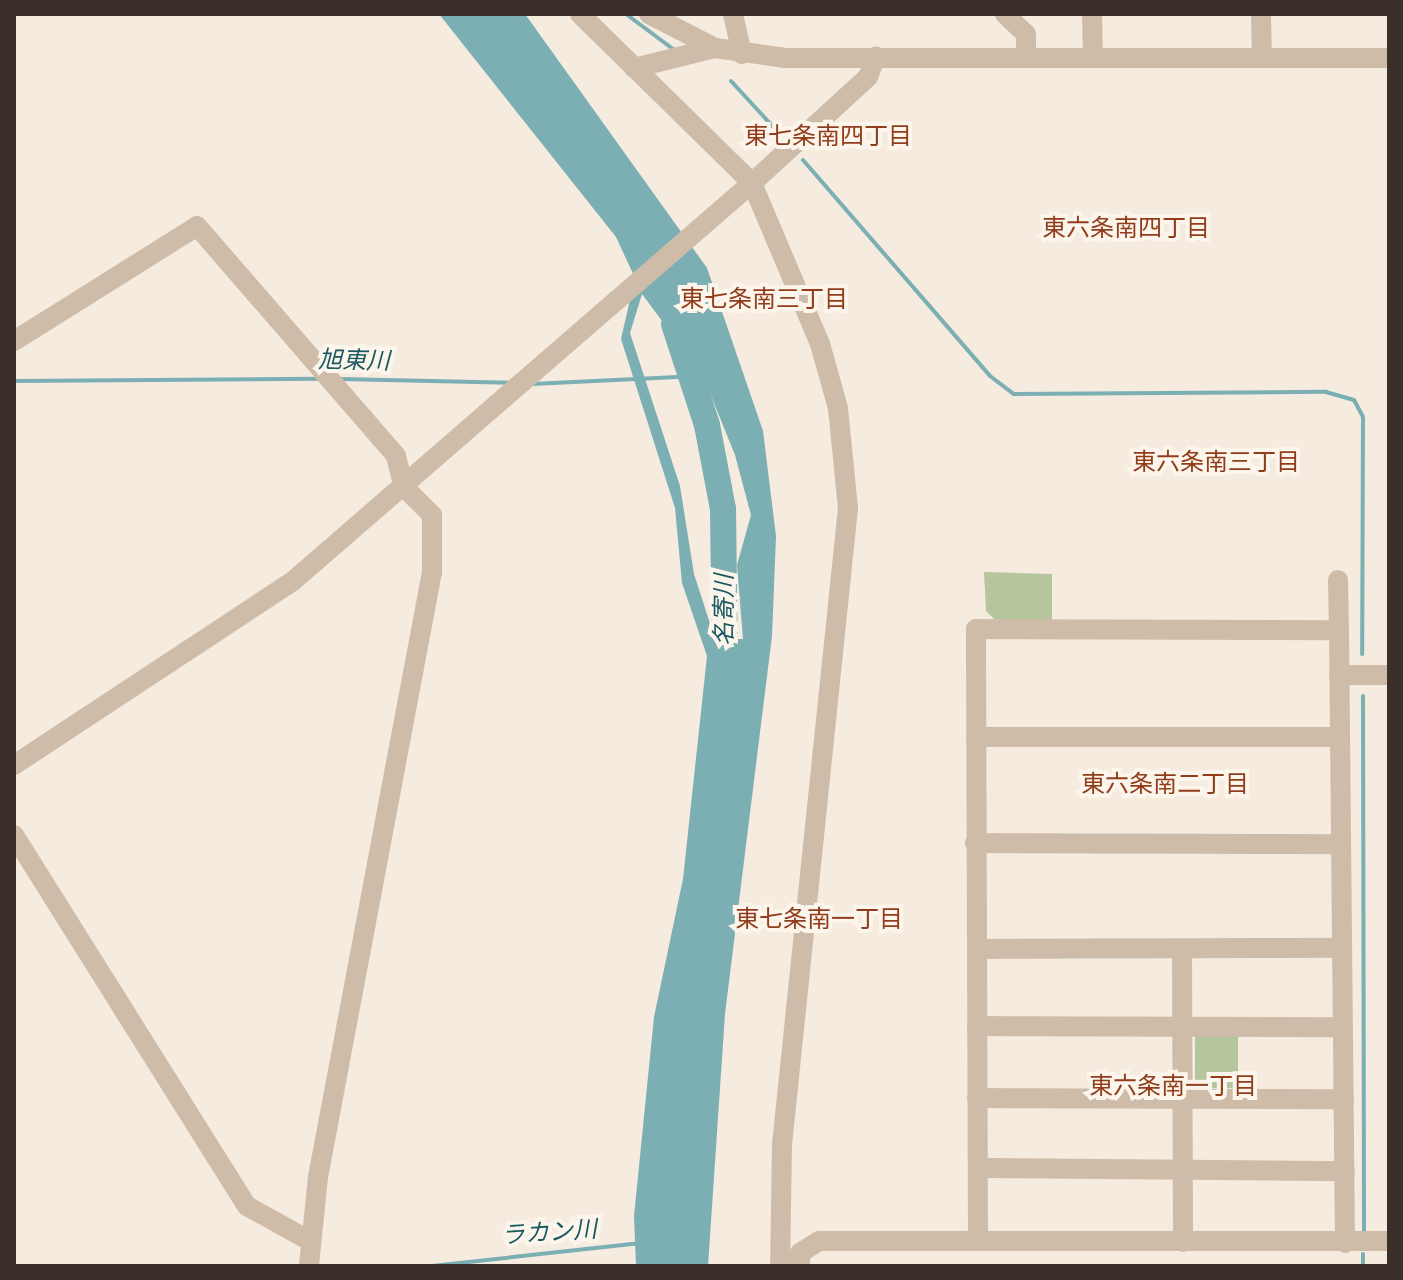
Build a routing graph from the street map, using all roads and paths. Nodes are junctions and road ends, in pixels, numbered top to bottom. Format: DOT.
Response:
graph roads {
  1 [pos="580,14"];
  2 [pos="649,14"];
  3 [pos="733,14"];
  4 [pos="1005,14"];
  5 [pos="1092,14"];
  6 [pos="1261,14"];
  7 [pos="1026,24"];
  8 [pos="715,48"];
  9 [pos="742,54"];
  10 [pos="876,56"];
  11 [pos="1026,57"];
  12 [pos="1093,57"];
  13 [pos="1262,58"];
  14 [pos="1389,58"];
  15 [pos="634,68"];
  16 [pos="752,183"];
  17 [pos="14,341"];
  18 [pos="404,487"];
  19 [pos="1338,580"];
  20 [pos="1339,630"];
  21 [pos="1339,675"];
  22 [pos="1389,675"];
  23 [pos="976,737"];
  24 [pos="1340,737"];
  25 [pos="14,765"];
  26 [pos="14,835"];
  27 [pos="975,843"];
  28 [pos="1341,844"];
  29 [pos="1341,948"];
  30 [pos="977,949"];
  31 [pos="1182,949"];
  32 [pos="977,1026"];
  33 [pos="1182,1026"];
  34 [pos="1343,1027"];
  35 [pos="977,1098"];
  36 [pos="1182,1099"];
  37 [pos="1344,1099"];
  38 [pos="978,1168"];
  39 [pos="1183,1170"];
  40 [pos="1345,1171"];
  41 [pos="308,1240"];
  42 [pos="978,1241"];
  43 [pos="1389,1241"];
  44 [pos="1183,1242"];
  45 [pos="1345,1243"];
  46 [pos="309,1266"];
  47 [pos="780,1266"];
  48 [pos="800,1266"];
  1 -- 15 [label="street"];
  2 -- 8 [label="street"];
  3 -- 9 [label="street"];
  4 -- 7 [label="street"];
  5 -- 12 [label="street"];
  6 -- 13 [label="street"];
  7 -- 11 [label="street"];
  8 -- 9 [label="street"];
  8 -- 15 [label="street"];
  9 -- 10 [label="street"];
  10 -- 11 [label="street"];
  10 -- 16 [label="street"];
  11 -- 12 [label="street"];
  12 -- 13 [label="street"];
  13 -- 14 [label="street"];
  15 -- 16 [label="street"];
  16 -- 18 [label="street"];
  16 -- 47 [label="street"];
  17 -- 18 [label="street"];
  18 -- 25 [label="street"];
  18 -- 41 [label="street"];
  19 -- 20 [label="street"];
  20 -- 21 [label="street"];
  20 -- 23 [label="street"];
  21 -- 22 [label="street"];
  21 -- 24 [label="street"];
  23 -- 24 [label="street"];
  23 -- 27 [label="street"];
  24 -- 28 [label="street"];
  26 -- 41 [label="street"];
  27 -- 28 [label="street"];
  27 -- 30 [label="street"];
  28 -- 29 [label="street"];
  29 -- 31 [label="street"];
  29 -- 34 [label="street"];
  30 -- 31 [label="street"];
  30 -- 32 [label="street"];
  31 -- 33 [label="street"];
  32 -- 33 [label="street"];
  32 -- 35 [label="street"];
  33 -- 34 [label="street"];
  33 -- 36 [label="street"];
  34 -- 37 [label="street"];
  35 -- 36 [label="street"];
  35 -- 38 [label="street"];
  36 -- 37 [label="street"];
  36 -- 39 [label="street"];
  37 -- 40 [label="street"];
  38 -- 39 [label="street"];
  38 -- 42 [label="street"];
  39 -- 40 [label="street"];
  39 -- 44 [label="street"];
  40 -- 45 [label="street"];
  41 -- 46 [label="street"];
  42 -- 44 [label="street"];
  42 -- 48 [label="street"];
  43 -- 45 [label="street"];
  44 -- 45 [label="street"];
}
